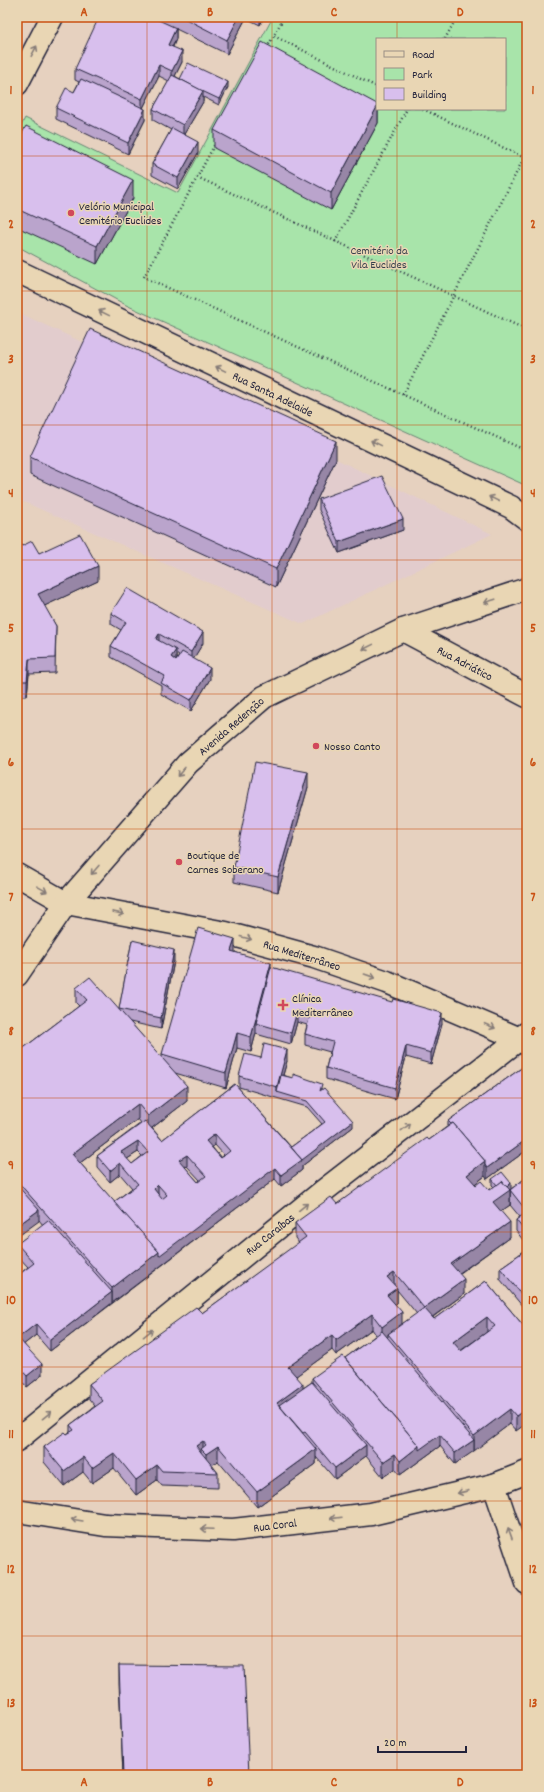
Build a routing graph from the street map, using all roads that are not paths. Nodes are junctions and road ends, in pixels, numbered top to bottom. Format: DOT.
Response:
graph roads {
  1 [pos="52,17"];
  2 [pos="17,84"];
  3 [pos="17,271"];
  4 [pos="527,519"];
  5 [pos="527,589"];
  6 [pos="403,630"];
  7 [pos="527,696"];
  8 [pos="17,875"];
  9 [pos="66,903"];
  10 [pos="17,975"];
  11 [pos="525,1038"];
  12 [pos="17,1440"];
  13 [pos="527,1472"];
  14 [pos="494,1485"];
  15 [pos="17,1511"];
  16 [pos="527,1583"];
  2 -- 1 [label="street, one-way"];
  4 -- 3 [label="street, Rua Santa Adelaide, one-way"];
  5 -- 6 [label="street, Avenida Redenção, one-way"];
  6 -- 7 [label="street, Rua Adriático"];
  6 -- 9 [label="street, Avenida Redenção, one-way"];
  8 -- 9 [label="street, Rua Mediterrâneo, one-way"];
  9 -- 10 [label="street, Avenida Redenção"];
  9 -- 11 [label="street, Rua Mediterrâneo, one-way"];
  12 -- 11 [label="street, Rua Caraíbas, one-way"];
  13 -- 14 [label="street, Rua Coral"];
  14 -- 15 [label="street, Rua Coral, one-way"];
  16 -- 14 [label="street, one-way"];
}
